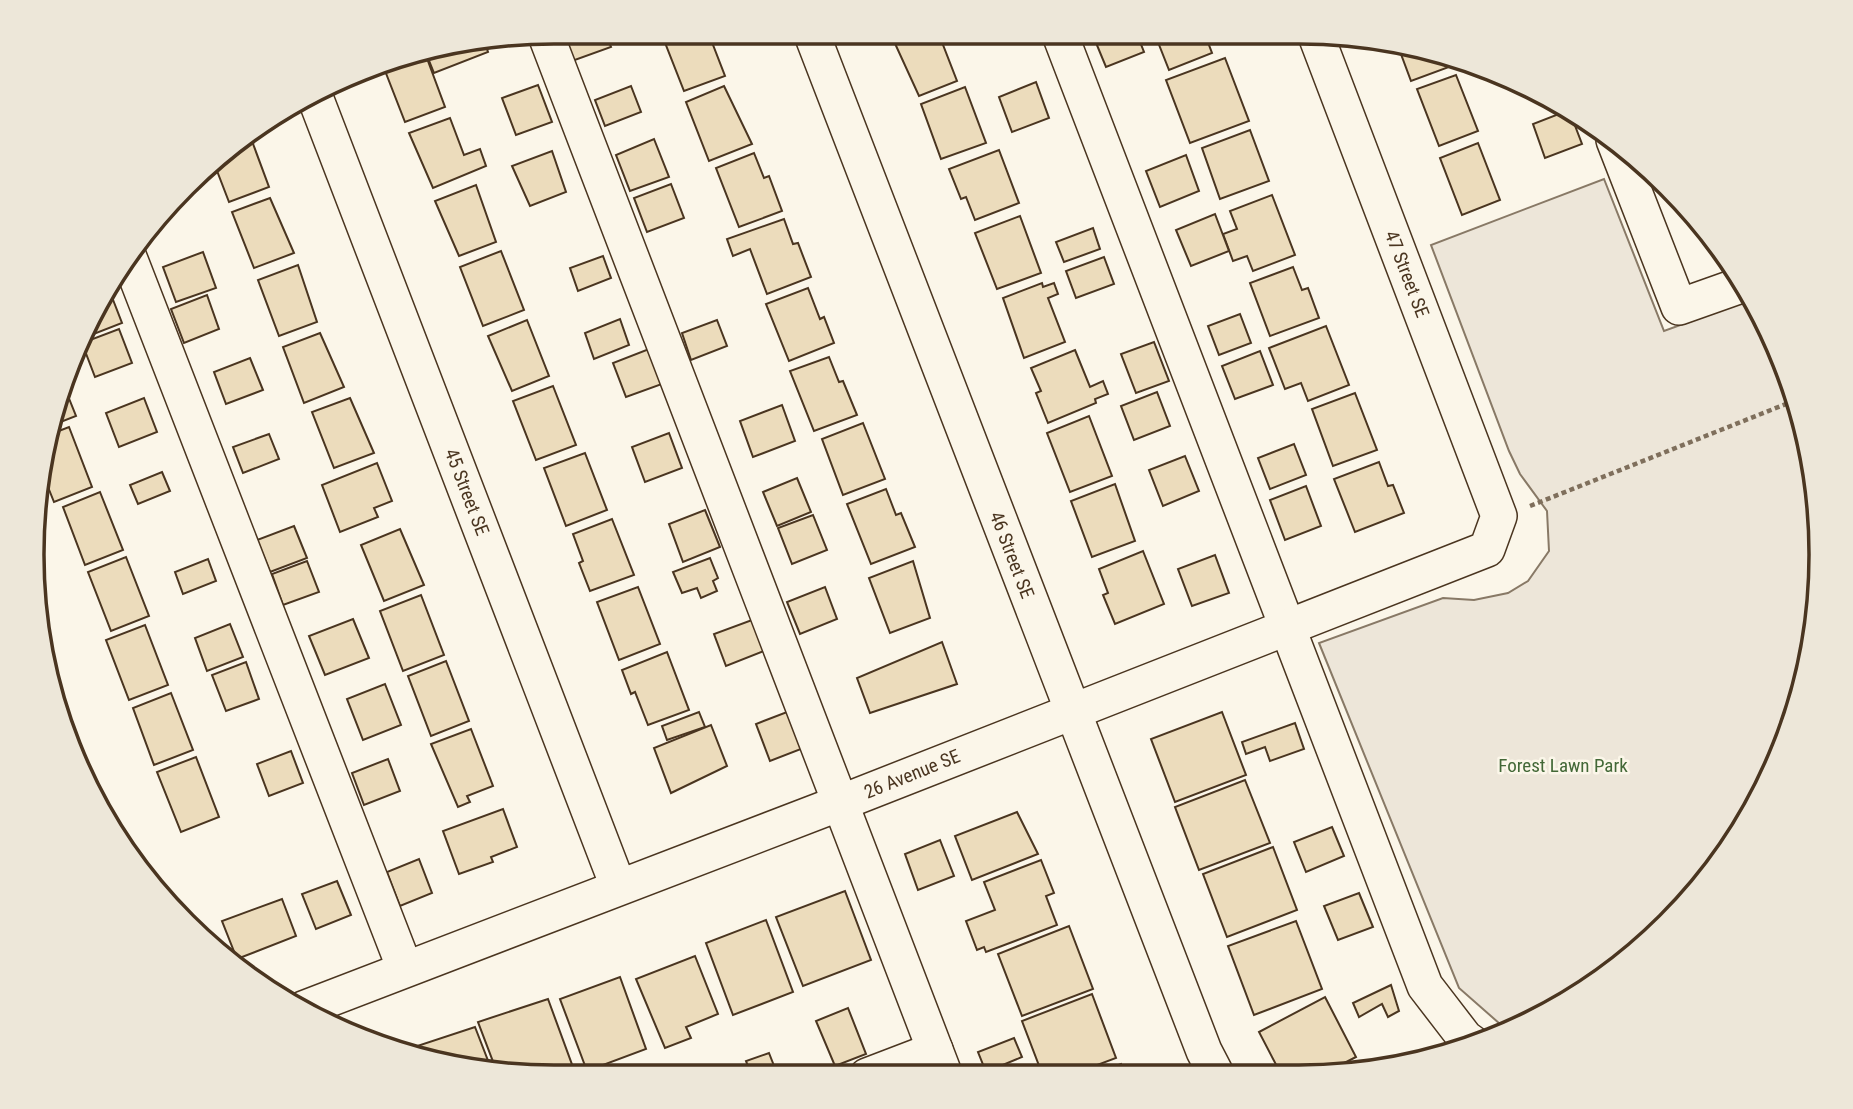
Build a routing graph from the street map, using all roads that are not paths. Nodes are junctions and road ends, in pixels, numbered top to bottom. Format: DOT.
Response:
graph roads {
  1 [pos="549,44"];
  2 [pos="816,44"];
  3 [pos="1064,44"];
  4 [pos="1319,45"];
  5 [pos="318,102"];
  6 [pos="1621,159"];
  7 [pos="133,267"];
  8 [pos="1734,288"];
  9 [pos="1499,516"];
  10 [pos="1287,626"];
  11 [pos="1072,710"];
  12 [pos="840,803"];
  13 [pos="618,886"];
  14 [pos="405,969"];
  15 [pos="314,1005"];
  16 [pos="1465,1037"];
  17 [pos="940,1063"];
  18 [pos="1211,1065"];
  1 -- 12 [label="street"];
  2 -- 11 [label="street, 46 Street SE"];
  3 -- 10 [label="street"];
  4 -- 9 [label="street, 47 Street SE"];
  5 -- 13 [label="street, 45 Street SE"];
  6 -- 8 [label="street"];
  7 -- 14 [label="street"];
  9 -- 10 [label="street, 26 Avenue SE"];
  10 -- 11 [label="street, 26 Avenue SE"];
  10 -- 16 [label="street"];
  11 -- 12 [label="street, 26 Avenue SE"];
  11 -- 18 [label="street, 46 Street SE"];
  12 -- 13 [label="street, 26 Avenue SE"];
  12 -- 17 [label="street"];
  13 -- 14 [label="street, 26 Avenue SE"];
  14 -- 15 [label="street, 26 Avenue SE"];
}
